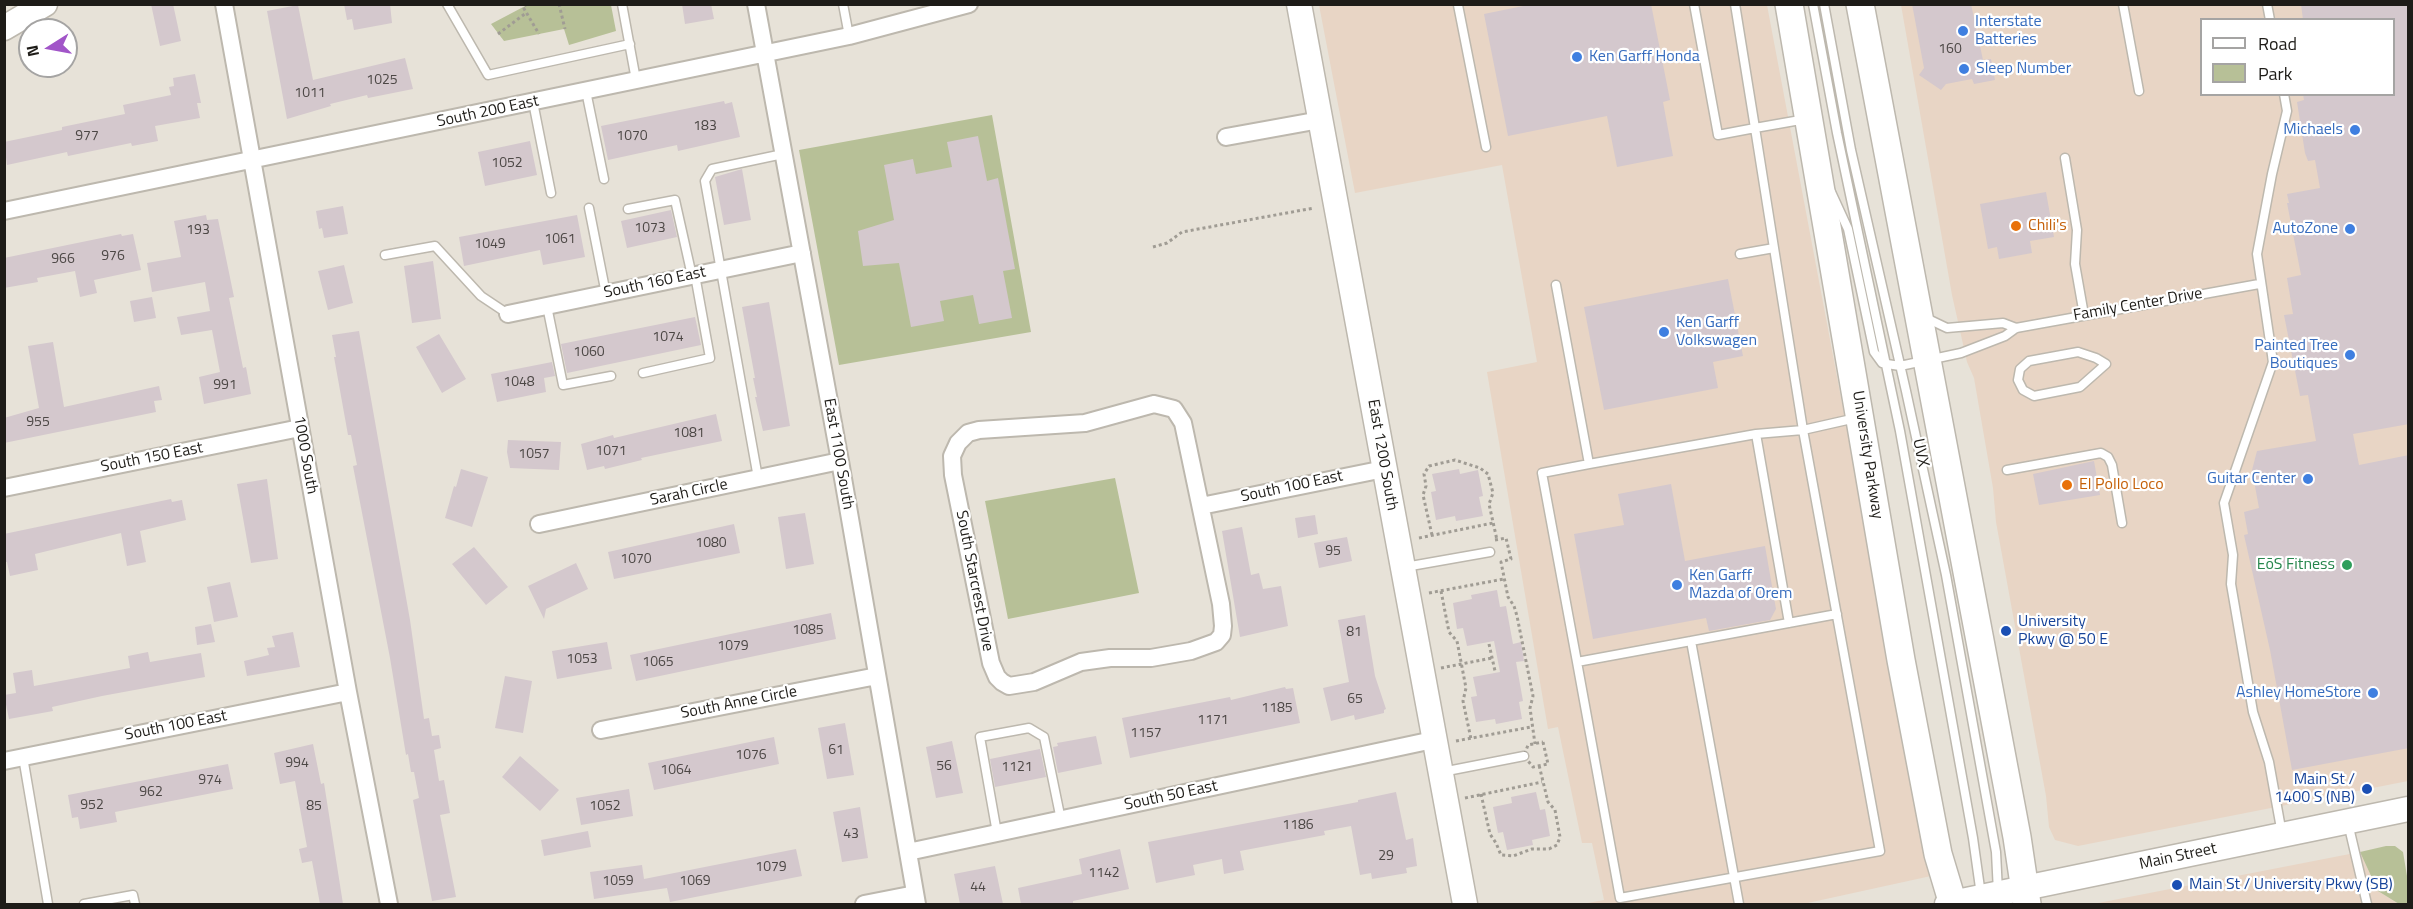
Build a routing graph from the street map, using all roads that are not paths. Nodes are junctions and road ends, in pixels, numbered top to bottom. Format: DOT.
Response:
graph roads {
  1 [pos="45,4"];
  2 [pos="224,4"];
  3 [pos="447,4"];
  4 [pos="622,4"];
  5 [pos="756,4"];
  6 [pos="843,4"];
  7 [pos="969,4"];
  8 [pos="1299,4"];
  9 [pos="1694,4"];
  10 [pos="1735,4"];
  11 [pos="1789,4"];
  12 [pos="1813,4"];
  13 [pos="1824,4"];
  14 [pos="1860,4"];
  15 [pos="2123,4"];
  16 [pos="1459,5"];
  17 [pos="946,8"];
  18 [pos="4,28"];
  19 [pos="849,36"];
  20 [pos="630,44"];
  21 [pos="765,53"];
  22 [pos="636,80"];
  23 [pos="586,91"];
  24 [pos="2139,91"];
  25 [pos="2284,96"];
  26 [pos="533,102"];
  27 [pos="1809,119"];
  28 [pos="1320,120"];
  29 [pos="1755,128"];
  30 [pos="1226,137"];
  31 [pos="1486,147"];
  32 [pos="783,154"];
  33 [pos="2065,158"];
  34 [pos="253,161"];
  35 [pos="604,178"];
  36 [pos="1821,180"];
  37 [pos="551,193"];
  38 [pos="589,208"];
  39 [pos="628,209"];
  40 [pos="4,211"];
  41 [pos="1774,248"];
  42 [pos="802,253"];
  43 [pos="1740,254"];
  44 [pos="385,255"];
  45 [pos="722,270"];
  46 [pos="693,275"];
  47 [pos="2259,284"];
  48 [pos="1556,285"];
  49 [pos="606,294"];
  50 [pos="548,306"];
  51 [pos="1917,310"];
  52 [pos="508,314"];
  53 [pos="2084,315"];
  54 [pos="2016,328"];
  55 [pos="1927,361"];
  56 [pos="1887,364"];
  57 [pos="2106,364"];
  58 [pos="1900,366"];
  59 [pos="643,373"];
  60 [pos="611,376"];
  61 [pos="1861,417"];
  62 [pos="300,428"];
  63 [pos="1803,430"];
  64 [pos="1756,434"];
  65 [pos="840,461"];
  66 [pos="1588,464"];
  67 [pos="1384,469"];
  68 [pos="2007,470"];
  69 [pos="758,478"];
  70 [pos="4,488"];
  71 [pos="1201,506"];
  72 [pos="2122,523"];
  73 [pos="539,524"];
  74 [pos="1490,552"];
  75 [pos="1402,568"];
  76 [pos="1837,614"];
  77 [pos="1789,623"];
  78 [pos="1690,641"];
  79 [pos="1576,662"];
  80 [pos="877,676"];
  81 [pos="348,692"];
  82 [pos="601,730"];
  83 [pos="1444,741"];
  84 [pos="1524,756"];
  85 [pos="23,757"];
  86 [pos="4,761"];
  87 [pos="1439,772"];
  88 [pos="2409,809"];
  89 [pos="1061,820"];
  90 [pos="2347,821"];
  91 [pos="997,833"];
  92 [pos="2282,835"];
  93 [pos="909,852"];
  94 [pos="1734,878"];
  95 [pos="2026,897"];
  96 [pos="916,899"];
  97 [pos="1990,900"];
  98 [pos="48,904"];
  99 [pos="84,904"];
  100 [pos="135,904"];
  101 [pos="389,904"];
  102 [pos="864,904"];
  103 [pos="1465,904"];
  104 [pos="1738,904"];
  105 [pos="1951,904"];
  106 [pos="2367,904"];
  1 -- 18 [label="street"];
  2 -- 34 [label="street, 1000 South"];
  3 -- 20 [label="lane"];
  4 -- 20 [label="lane"];
  5 -- 21 [label="street, East 1100 South"];
  6 -- 19 [label="lane"];
  7 -- 17 [label="street, South 200 East"];
  8 -- 28 [label="street, East 1200 South"];
  9 -- 29 [label="lane"];
  10 -- 29 [label="lane"];
  11 -- 27 [label="main road, University Parkway"];
  12 -- 56 [label="lane"];
  13 -- 58 [label="lane, UVX"];
  14 -- 51 [label="main road"];
  15 -- 24 [label="lane"];
  16 -- 31 [label="lane"];
  17 -- 19 [label="street, South 200 East"];
  19 -- 21 [label="street, South 200 East"];
  20 -- 22 [label="lane"];
  21 -- 22 [label="street, South 200 East"];
  21 -- 32 [label="street, East 1100 South"];
  22 -- 23 [label="street, South 200 East"];
  23 -- 26 [label="street, South 200 East"];
  23 -- 35 [label="lane"];
  25 -- 47 [label="lane"];
  26 -- 34 [label="street, South 200 East"];
  26 -- 37 [label="lane"];
  27 -- 29 [label="lane"];
  27 -- 36 [label="main road, University Parkway"];
  28 -- 30 [label="street"];
  28 -- 67 [label="street, East 1200 South"];
  29 -- 41 [label="lane"];
  32 -- 42 [label="street, East 1100 South"];
  32 -- 45 [label="lane"];
  33 -- 53 [label="lane"];
  34 -- 40 [label="street, South 200 East"];
  34 -- 62 [label="street, 1000 South"];
  36 -- 56 [label="lane"];
  36 -- 61 [label="main road, University Parkway"];
  38 -- 49 [label="lane"];
  39 -- 46 [label="lane"];
  41 -- 43 [label="lane"];
  41 -- 63 [label="lane"];
  42 -- 45 [label="street, South 160 East"];
  42 -- 65 [label="street, East 1100 South"];
  44 -- 52 [label="lane"];
  45 -- 46 [label="street, South 160 East"];
  45 -- 69 [label="lane"];
  46 -- 49 [label="street, South 160 East"];
  46 -- 59 [label="lane"];
  47 -- 53 [label="lane, Family Center Drive"];
  47 -- 92 [label="lane"];
  48 -- 66 [label="lane"];
  49 -- 50 [label="street, South 160 East"];
  50 -- 52 [label="street, South 160 East"];
  50 -- 60 [label="lane"];
  51 -- 54 [label="lane"];
  51 -- 55 [label="main road"];
  53 -- 54 [label="lane, Family Center Drive"];
  54 -- 55 [label="lane"];
  55 -- 58 [label="lane"];
  55 -- 95 [label="main road"];
  56 -- 58 [label="lane"];
  56 -- 97 [label="lane"];
  57 -- 57 [label="lane"];
  58 -- 97 [label="lane, UVX"];
  61 -- 63 [label="lane"];
  61 -- 105 [label="main road, University Parkway"];
  62 -- 70 [label="street, South 150 East"];
  62 -- 81 [label="street, 1000 South"];
  63 -- 64 [label="lane"];
  63 -- 76 [label="lane"];
  64 -- 66 [label="lane"];
  64 -- 77 [label="lane"];
  65 -- 69 [label="street, Sarah Circle"];
  65 -- 80 [label="street, East 1100 South"];
  66 -- 79 [label="lane"];
  67 -- 71 [label="street, South 100 East"];
  67 -- 75 [label="street, East 1200 South"];
  68 -- 72 [label="lane"];
  69 -- 73 [label="street, Sarah Circle"];
  71 -- 71 [label="street, South Starcrest Drive"];
  74 -- 75 [label="lane"];
  75 -- 83 [label="street, East 1200 South"];
  76 -- 77 [label="lane"];
  76 -- 94 [label="lane"];
  77 -- 78 [label="lane"];
  78 -- 79 [label="lane"];
  78 -- 94 [label="lane"];
  79 -- 94 [label="lane"];
  80 -- 82 [label="street, South Anne Circle"];
  80 -- 93 [label="street, East 1100 South"];
  81 -- 85 [label="street, South 100 East"];
  81 -- 101 [label="street, 1000 South"];
  83 -- 87 [label="street, East 1200 South"];
  83 -- 89 [label="street, South 50 East"];
  84 -- 87 [label="lane"];
  85 -- 86 [label="street, South 100 East"];
  85 -- 98 [label="lane"];
  87 -- 103 [label="street, East 1200 South"];
  88 -- 90 [label="street, Main Street"];
  89 -- 91 [label="street, South 50 East"];
  89 -- 91 [label="lane"];
  90 -- 92 [label="street, Main Street"];
  90 -- 106 [label="lane"];
  91 -- 93 [label="street, South 50 East"];
  92 -- 95 [label="street, Main Street"];
  93 -- 96 [label="street, East 1100 South"];
  94 -- 104 [label="lane"];
  95 -- 97 [label="street, Main Street"];
  96 -- 102 [label="street"];
  97 -- 105 [label="street, Main Street"];
  99 -- 100 [label="lane"];
}
